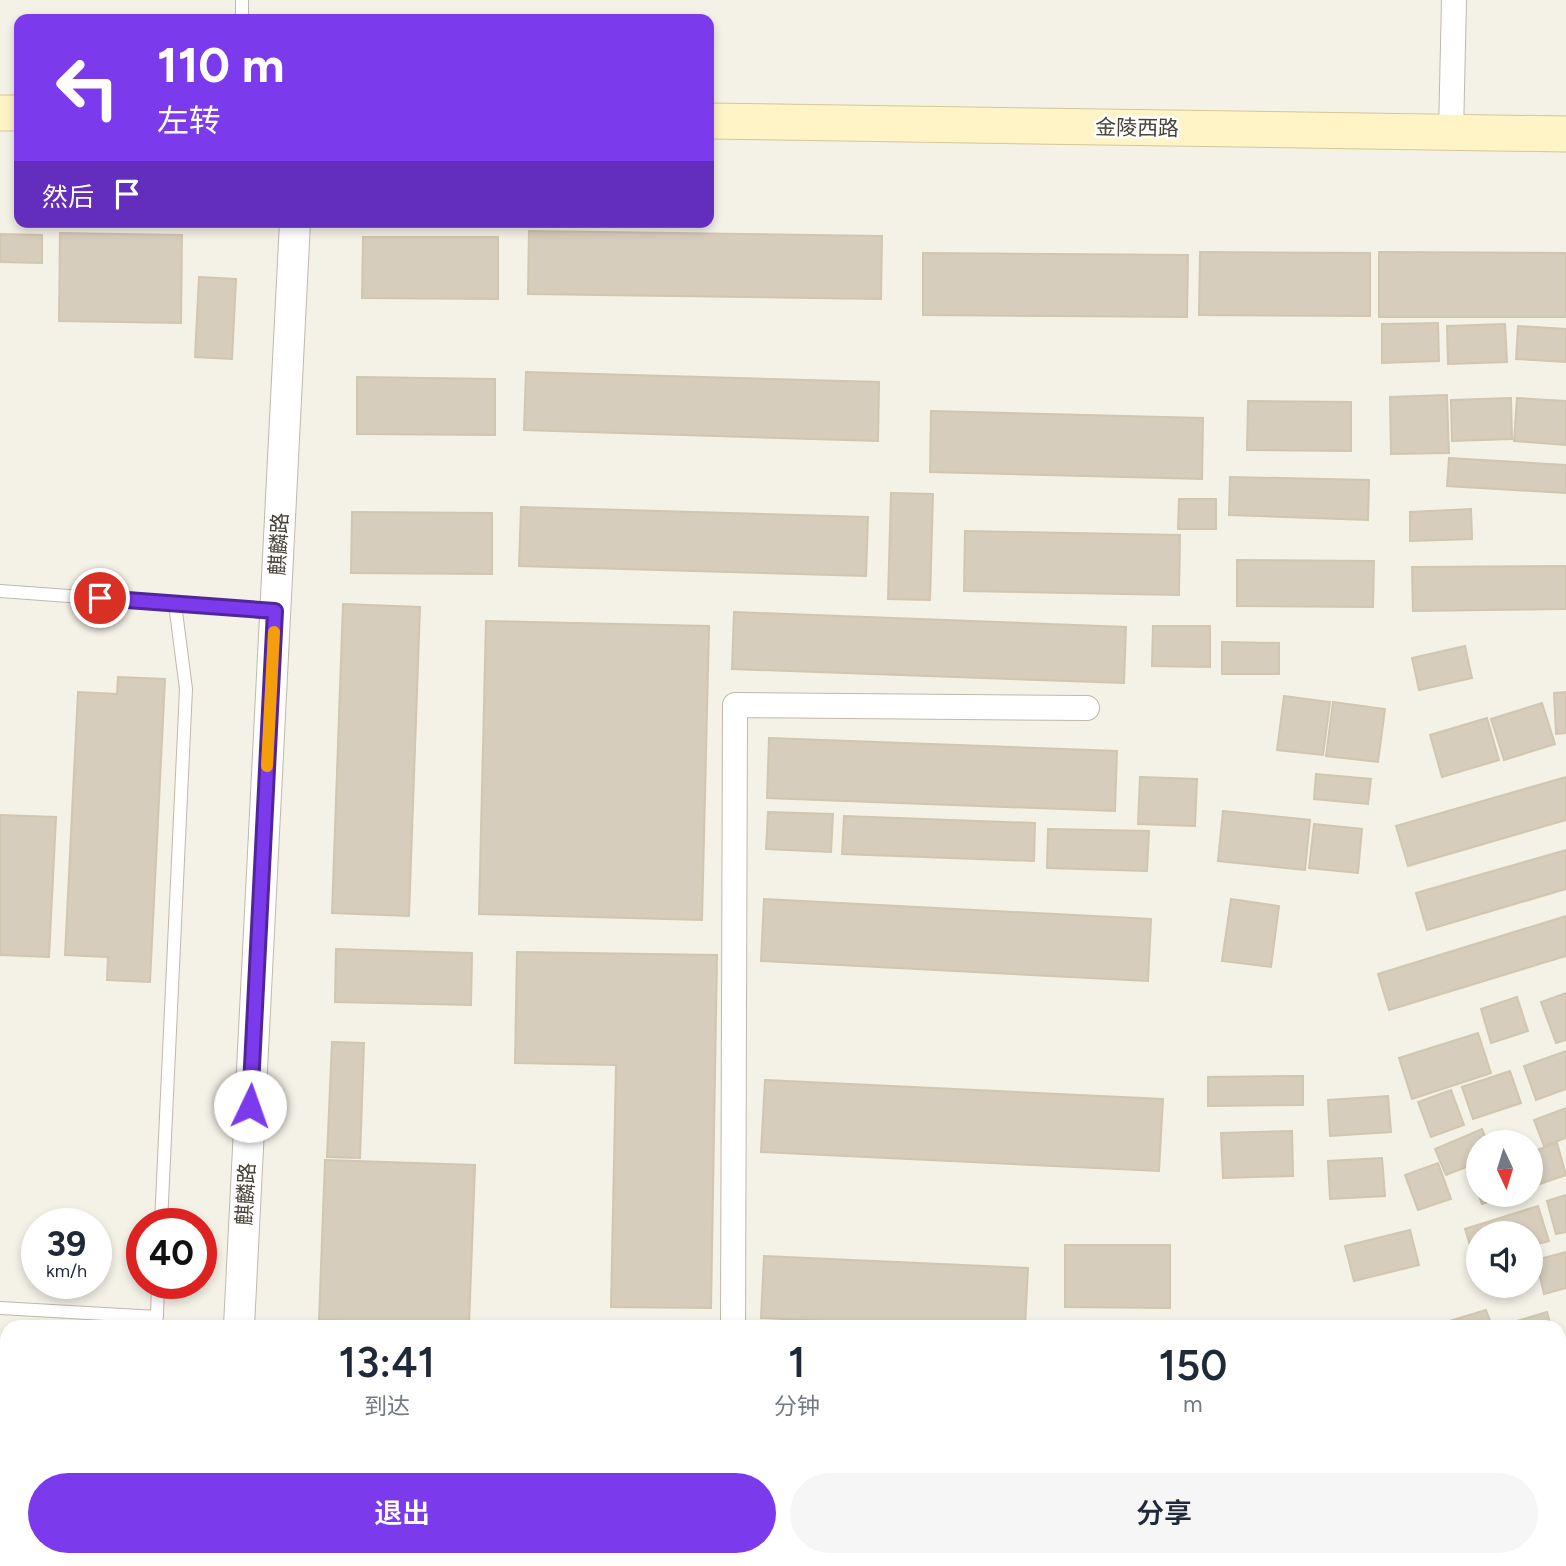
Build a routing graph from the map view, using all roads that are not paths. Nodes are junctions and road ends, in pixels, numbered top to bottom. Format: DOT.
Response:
graph roads {
  1 [pos="1454,0"];
  2 [pos="714,121"];
  3 [pos="1451,132"];
  4 [pos="1566,134"];
  5 [pos="295,228"];
  6 [pos="0,591"];
  7 [pos="175,604"];
  8 [pos="275,611"];
  9 [pos="1087,708"];
  10 [pos="162,1208"];
  11 [pos="158,1299"];
  12 [pos="0,1308"];
  13 [pos="135,1320"];
  14 [pos="157,1320"];
  15 [pos="239,1320"];
  16 [pos="733,1320"];
  1 -- 3 [label="street"];
  2 -- 3 [label="main road, 金陵西路"];
  3 -- 4 [label="main road, 金陵西路"];
  5 -- 8 [label="street, 麒麟路"];
  6 -- 7 [label="lane"];
  7 -- 8 [label="lane"];
  7 -- 10 [label="lane"];
  8 -- 15 [label="street, 麒麟路"];
  9 -- 16 [label="street"];
  11 -- 14 [label="lane"];
  12 -- 13 [label="lane"];
}
